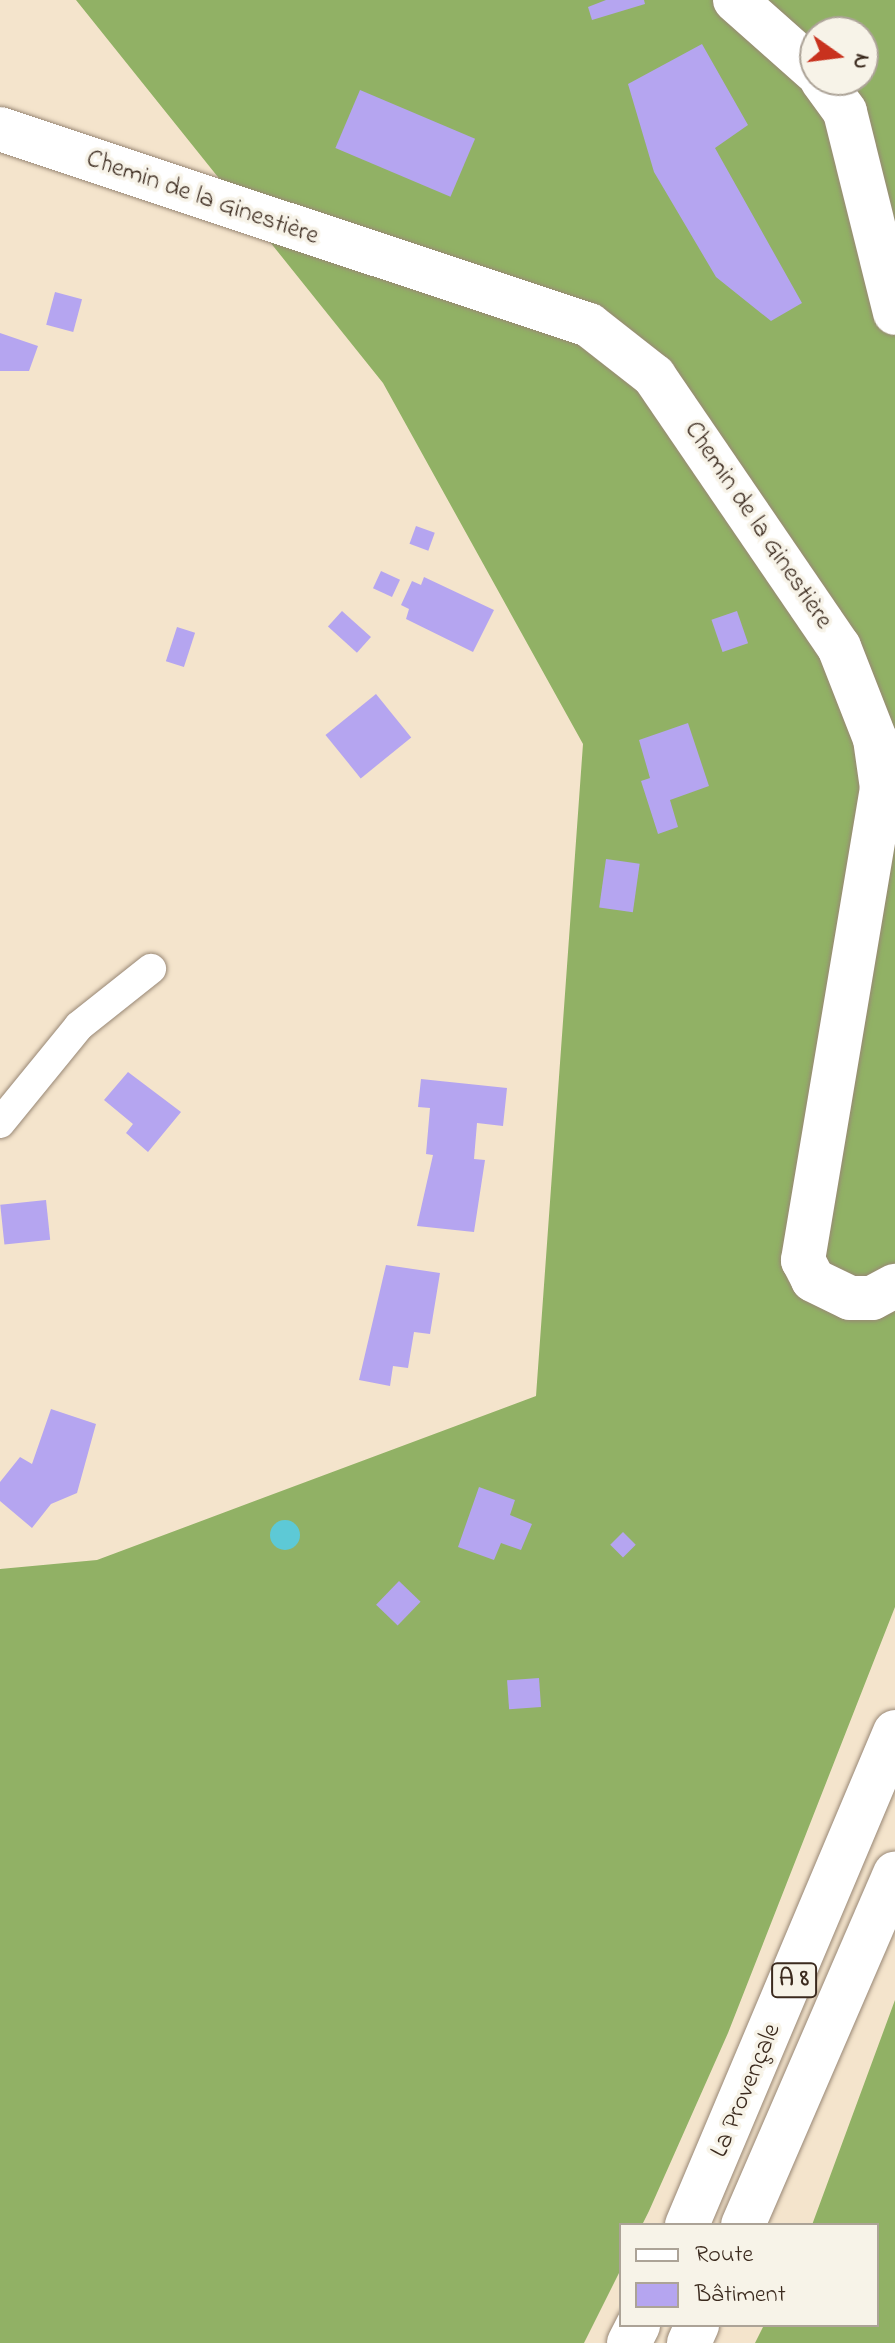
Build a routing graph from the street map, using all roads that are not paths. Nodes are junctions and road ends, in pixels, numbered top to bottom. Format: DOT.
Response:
graph roads {
  1 [pos="735,0"];
  2 [pos="799,57"];
  3 [pos="834,96"];
  4 [pos="0,129"];
  5 [pos="895,313"];
  6 [pos="151,969"];
  7 [pos="0,1123"];
  8 [pos="895,1286"];
  9 [pos="895,1732"];
  10 [pos="895,1873"];
  11 [pos="688,2223"];
  12 [pos="744,2223"];
  1 -- 2 [label="main road"];
  3 -- 5 [label="main road"];
  4 -- 8 [label="main road, Chemin de la Ginestière"];
  6 -- 7 [label="street"];
  9 -- 11 [label="main road, La Provençale / A 8"];
  10 -- 12 [label="main road, La Provençale / A 8"];
}
